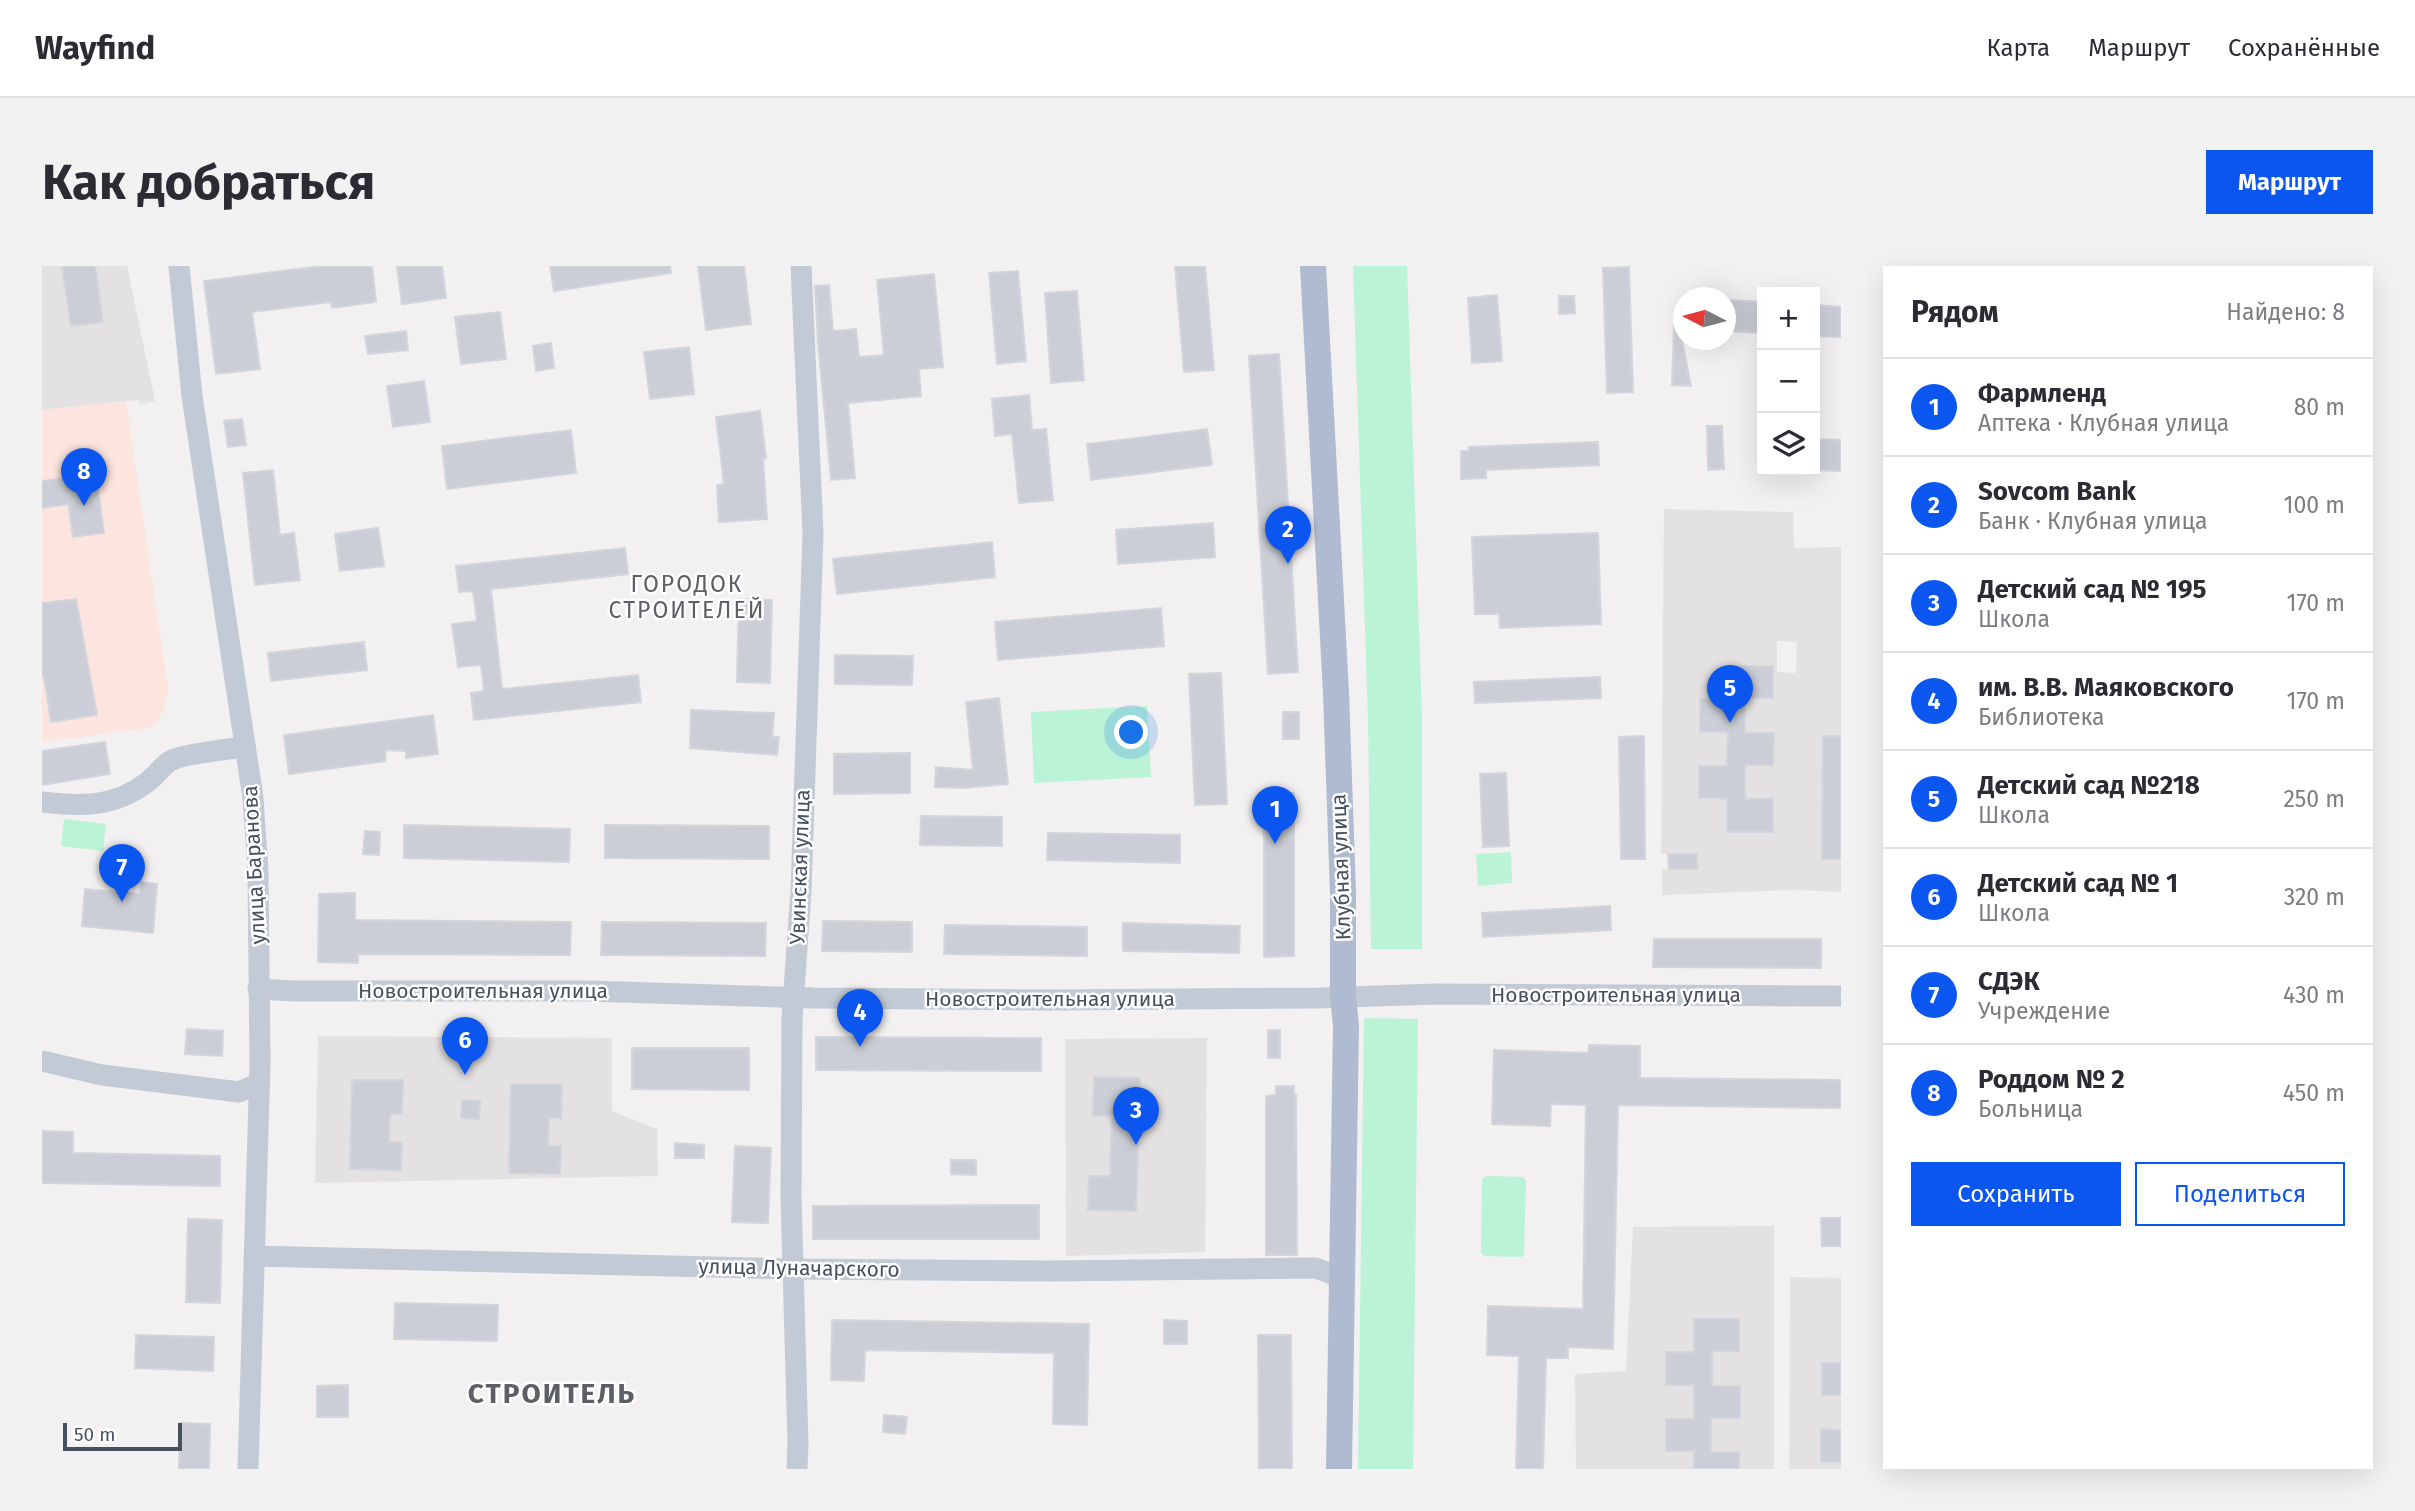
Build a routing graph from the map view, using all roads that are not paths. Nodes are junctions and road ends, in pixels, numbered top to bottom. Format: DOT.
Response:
graph roads {
  1 [pos="179,266"];
  2 [pos="801,266"];
  3 [pos="1313,266"];
  4 [pos="245,747"];
  5 [pos="42,802"];
  6 [pos="258,989"];
  7 [pos="1343,996"];
  8 [pos="1841,996"];
  9 [pos="793,997"];
  10 [pos="42,1061"];
  11 [pos="258,1084"];
  12 [pos="254,1256"];
  13 [pos="793,1269"];
  14 [pos="1342,1278"];
  15 [pos="248,1469"];
  16 [pos="797,1469"];
  17 [pos="1339,1469"];
  1 -- 4 [label="street, улица Баранова"];
  2 -- 9 [label="street, Увинская улица"];
  3 -- 7 [label="main road, Клубная улица"];
  4 -- 5 [label="street"];
  4 -- 6 [label="street, улица Баранова"];
  6 -- 9 [label="street, Новостроительная улица"];
  6 -- 11 [label="street, улица Баранова"];
  7 -- 8 [label="street, Новостроительная улица"];
  7 -- 9 [label="street, Новостроительная улица"];
  7 -- 14 [label="main road, Клубная улица"];
  9 -- 13 [label="street, Увинская улица"];
  10 -- 11 [label="street"];
  11 -- 12 [label="street, улица Баранова"];
  12 -- 13 [label="street, улица Луначарского"];
  12 -- 15 [label="street, улица Баранова"];
  13 -- 14 [label="street, улица Луначарского"];
  13 -- 16 [label="street, Увинская улица"];
  14 -- 17 [label="main road, Клубная улица"];
}
